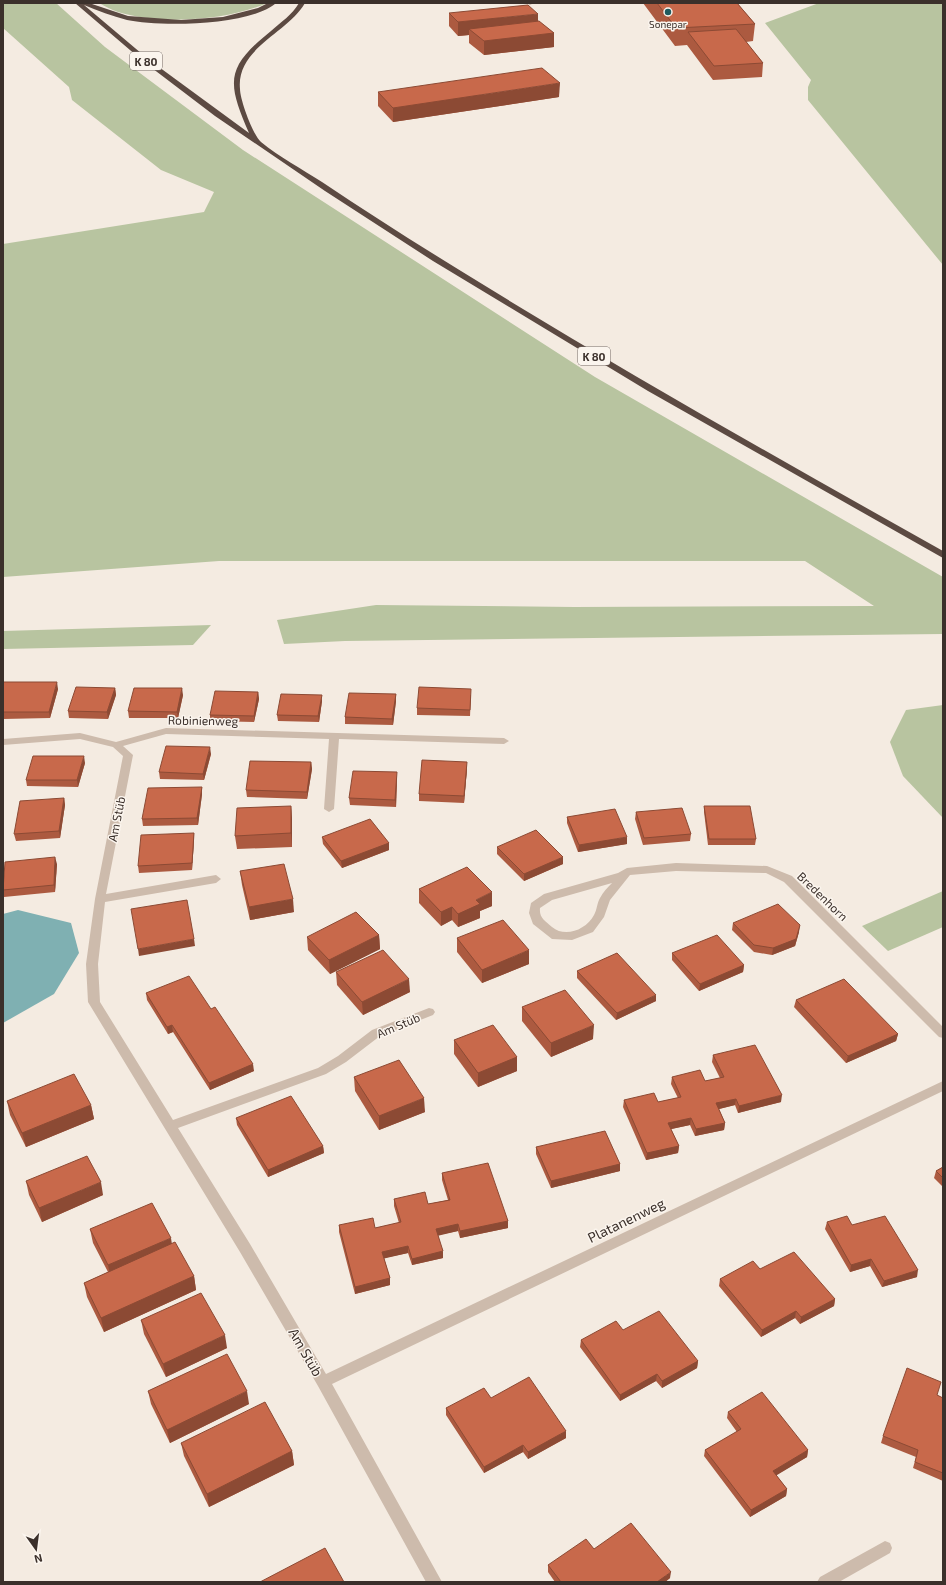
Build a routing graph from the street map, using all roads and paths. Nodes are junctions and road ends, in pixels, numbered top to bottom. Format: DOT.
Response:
graph roads {
  1 [pos="78,3"];
  2 [pos="84,3"];
  3 [pos="273,3"];
  4 [pos="302,3"];
  5 [pos="256,141"];
  6 [pos="943,555"];
  7 [pos="334,737"];
  8 [pos="504,741"];
  9 [pos="3,742"];
  10 [pos="116,745"];
  11 [pos="329,809"];
  12 [pos="622,876"];
  13 [pos="216,879"];
  14 [pos="100,898"];
  15 [pos="429,1012"];
  16 [pos="943,1034"];
  17 [pos="943,1086"];
  18 [pos="171,1126"];
  19 [pos="323,1382"];
  20 [pos="885,1548"];
  21 [pos="434,1582"];
  22 [pos="825,1582"];
  1 -- 5 [label="highway, K 80"];
  2 -- 3 [label="highway"];
  4 -- 5 [label="highway"];
  5 -- 6 [label="highway, K 80"];
  7 -- 8 [label="street, Robinienweg"];
  7 -- 10 [label="street, Robinienweg"];
  7 -- 11 [label="street"];
  9 -- 10 [label="street, Robinienweg"];
  10 -- 14 [label="street, Am Stüb"];
  12 -- 12 [label="street, Bredenhorn"];
  12 -- 16 [label="street, Bredenhorn"];
  13 -- 14 [label="street"];
  14 -- 18 [label="street, Am Stüb"];
  15 -- 18 [label="street, Am Stüb"];
  17 -- 19 [label="street, Platanenweg"];
  18 -- 19 [label="street, Am Stüb"];
  19 -- 21 [label="street, Am Stüb"];
  20 -- 22 [label="street"];
}
